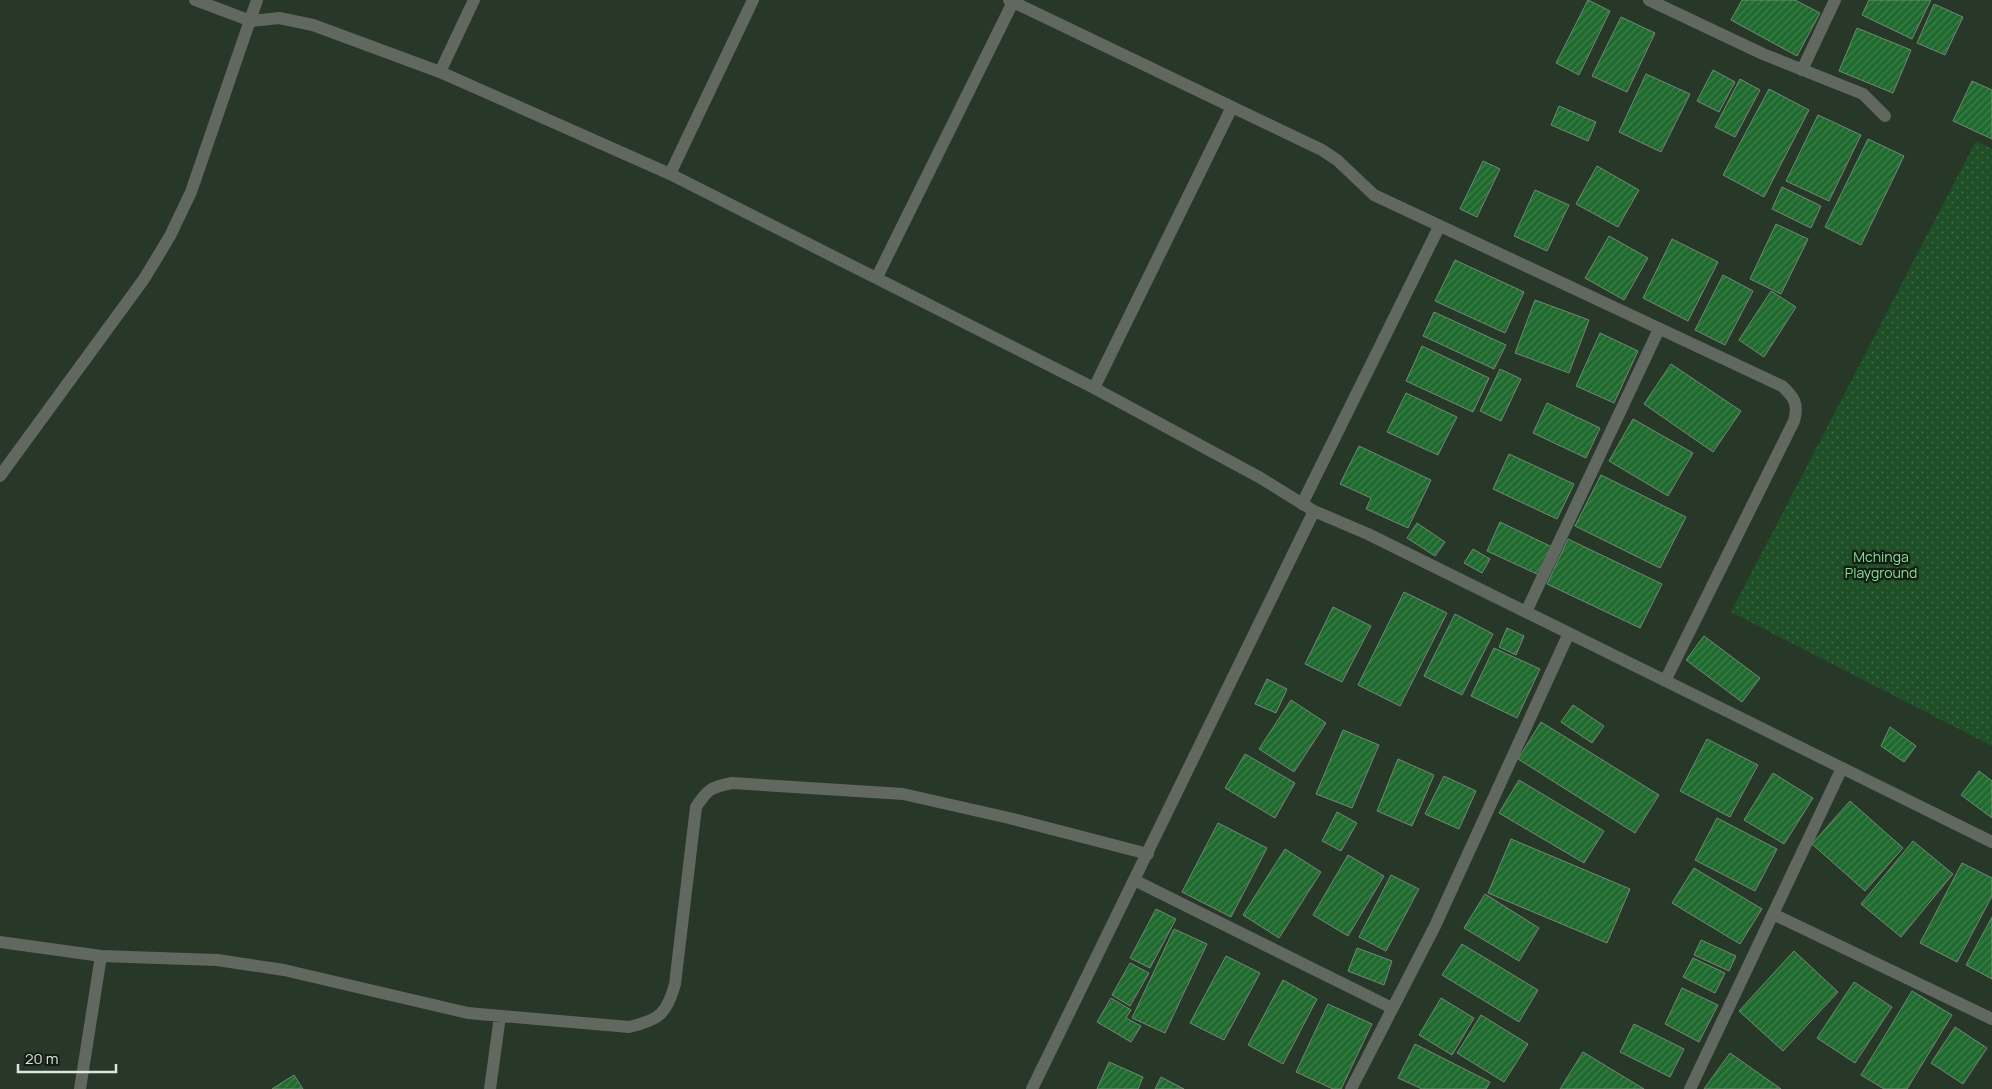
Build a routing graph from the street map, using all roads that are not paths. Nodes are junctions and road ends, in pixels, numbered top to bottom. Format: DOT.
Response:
graph roads {
  1 [pos="195,0"];
  2 [pos="257,0"];
  3 [pos="474,0"];
  4 [pos="753,0"];
  5 [pos="1649,0"];
  6 [pos="1835,0"];
  7 [pos="1011,1"];
  8 [pos="250,21"];
  9 [pos="1802,70"];
  10 [pos="440,72"];
  11 [pos="1232,107"];
  12 [pos="1885,116"];
  13 [pos="670,174"];
  14 [pos="1439,227"];
  15 [pos="877,277"];
  16 [pos="1659,329"];
  17 [pos="1094,388"];
  18 [pos="0,476"];
  19 [pos="1302,504"];
  20 [pos="1314,511"];
  21 [pos="1526,612"];
  22 [pos="1569,633"];
  23 [pos="1664,680"];
  24 [pos="1842,768"];
  25 [pos="1992,842"];
  26 [pos="1148,854"];
  27 [pos="1134,880"];
  28 [pos="1774,914"];
  29 [pos="0,942"];
  30 [pos="102,956"];
  31 [pos="1392,1008"];
  32 [pos="500,1016"];
  33 [pos="1992,1019"];
  34 [pos="80,1089"];
  35 [pos="490,1089"];
  36 [pos="1032,1089"];
  37 [pos="1351,1089"];
  38 [pos="1690,1089"];
  1 -- 8 [label="street"];
  2 -- 8 [label="street"];
  3 -- 10 [label="street"];
  4 -- 13 [label="street"];
  5 -- 9 [label="street"];
  6 -- 9 [label="street"];
  7 -- 11 [label="street"];
  7 -- 15 [label="street"];
  8 -- 10 [label="street"];
  8 -- 18 [label="street"];
  9 -- 12 [label="street"];
  10 -- 13 [label="street"];
  11 -- 14 [label="street"];
  11 -- 17 [label="street"];
  13 -- 15 [label="street"];
  14 -- 16 [label="street"];
  14 -- 19 [label="street"];
  15 -- 17 [label="street"];
  16 -- 21 [label="street"];
  16 -- 23 [label="street"];
  17 -- 19 [label="street"];
  19 -- 20 [label="street"];
  20 -- 21 [label="street"];
  20 -- 26 [label="street"];
  21 -- 22 [label="street"];
  22 -- 23 [label="street"];
  22 -- 31 [label="street"];
  23 -- 24 [label="street"];
  24 -- 25 [label="street"];
  24 -- 28 [label="street"];
  26 -- 27 [label="street"];
  26 -- 32 [label="street"];
  27 -- 31 [label="street"];
  27 -- 36 [label="street"];
  28 -- 33 [label="street"];
  28 -- 38 [label="street"];
  29 -- 30 [label="street"];
  30 -- 32 [label="street"];
  30 -- 34 [label="street"];
  31 -- 37 [label="street"];
  32 -- 35 [label="street"];
}
